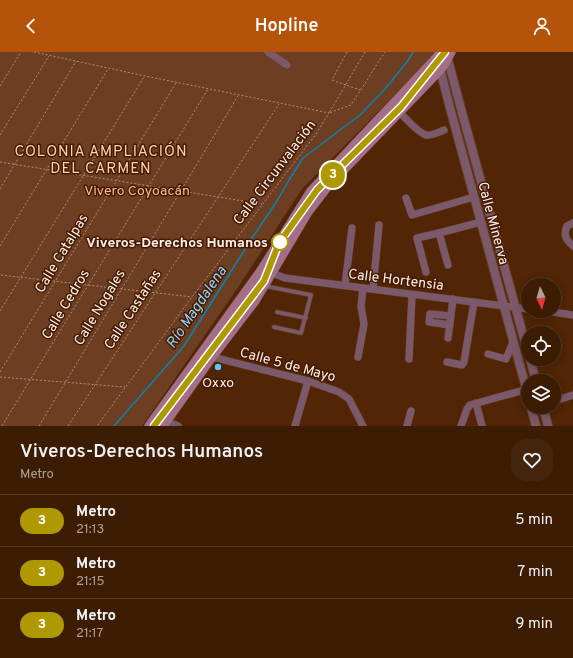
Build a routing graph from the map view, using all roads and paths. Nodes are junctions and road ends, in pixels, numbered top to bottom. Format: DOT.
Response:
graph roads {
  1 [pos="22,52"];
  2 [pos="34,52"];
  3 [pos="268,52"];
  4 [pos="347,52"];
  5 [pos="366,52"];
  6 [pos="385,52"];
  7 [pos="444,55"];
  8 [pos="50,56"];
  9 [pos="76,61"];
  10 [pos="287,65"];
  11 [pos="108,68"];
  12 [pos="440,70"];
  13 [pos="145,76"];
  14 [pos="176,83"];
  15 [pos="347,85"];
  16 [pos="0,86"];
  17 [pos="208,89"];
  18 [pos="361,90"];
  19 [pos="239,95"];
  20 [pos="280,104"];
  21 [pos="460,105"];
  22 [pos="450,108"];
  23 [pos="399,112"];
  24 [pos="329,113"];
  25 [pos="444,130"];
  26 [pos="0,135"];
  27 [pos="0,162"];
  28 [pos="14,164"];
  29 [pos="46,169"];
  30 [pos="84,175"];
  31 [pos="117,180"];
  32 [pos="149,186"];
  33 [pos="0,189"];
  34 [pos="181,191"];
  35 [pos="218,197"];
  36 [pos="474,197"];
  37 [pos="406,198"];
  38 [pos="263,204"];
  39 [pos="481,222"];
  40 [pos="573,223"];
  41 [pos="379,225"];
  42 [pos="352,228"];
  43 [pos="439,233"];
  44 [pos="0,246"];
  45 [pos="573,246"];
  46 [pos="448,265"];
  47 [pos="262,269"];
  48 [pos="426,272"];
  49 [pos="271,274"];
  50 [pos="1,275"];
  51 [pos="21,277"];
  52 [pos="55,281"];
  53 [pos="88,285"];
  54 [pos="345,285"];
  55 [pos="264,286"];
  56 [pos="363,288"];
  57 [pos="121,289"];
  58 [pos="373,289"];
  59 [pos="155,293"];
  60 [pos="412,295"];
  61 [pos="192,297"];
  62 [pos="454,299"];
  63 [pos="474,302"];
  64 [pos="504,305"];
  65 [pos="515,307"];
  66 [pos="521,308"];
  67 [pos="0,312"];
  68 [pos="277,312"];
  69 [pos="561,313"];
  70 [pos="573,315"];
  71 [pos="451,316"];
  72 [pos="306,318"];
  73 [pos="450,325"];
  74 [pos="274,327"];
  75 [pos="521,328"];
  76 [pos="448,338"];
  77 [pos="513,342"];
  78 [pos="488,354"];
  79 [pos="358,357"];
  80 [pos="212,358"];
  81 [pos="409,359"];
  82 [pos="447,362"];
  83 [pos="0,372"];
  84 [pos="522,374"];
  85 [pos="0,376"];
  86 [pos="30,379"];
  87 [pos="308,381"];
  88 [pos="65,382"];
  89 [pos="95,385"];
  90 [pos="126,387"];
  91 [pos="521,392"];
  92 [pos="573,395"];
  93 [pos="561,399"];
  94 [pos="476,403"];
  95 [pos="165,404"];
  96 [pos="175,409"];
  97 [pos="411,411"];
  98 [pos="533,414"];
  99 [pos="545,414"];
  100 [pos="156,417"];
  101 [pos="165,424"];
  102 [pos="2,426"];
  103 [pos="39,426"];
  104 [pos="68,426"];
  105 [pos="97,426"];
  106 [pos="149,426"];
  107 [pos="178,426"];
  108 [pos="295,426"];
  109 [pos="363,426"];
  110 [pos="407,426"];
  111 [pos="461,426"];
  112 [pos="482,426"];
  113 [pos="536,426"];
  114 [pos="548,426"];
  1 -- 16 [label="path"];
  2 -- 8 [label="path, Calle Circunvalación"];
  3 -- 10 [label="street"];
  4 -- 15 [label="path"];
  5 -- 15 [label="path"];
  6 -- 18 [label="path"];
  7 -- 12 [label="main road"];
  7 -- 21 [label="street, Calle Minerva"];
  7 -- 47 [label="main road"];
  8 -- 9 [label="path, Calle Circunvalación"];
  8 -- 26 [label="path"];
  9 -- 11 [label="path, Calle Circunvalación"];
  9 -- 28 [label="path"];
  11 -- 13 [label="path, Calle Circunvalación"];
  11 -- 29 [label="path"];
  12 -- 22 [label="street, Calle Minerva"];
  12 -- 23 [label="main road"];
  13 -- 14 [label="path, Calle Circunvalación"];
  13 -- 30 [label="path"];
  14 -- 17 [label="path, Calle Circunvalación"];
  14 -- 31 [label="path, Calle Catalpas"];
  15 -- 18 [label="path"];
  15 -- 24 [label="path"];
  17 -- 19 [label="path, Calle Circunvalación"];
  17 -- 32 [label="path, Calle Cedros"];
  18 -- 24 [label="path"];
  19 -- 20 [label="path, Calle Circunvalación"];
  19 -- 34 [label="path, Calle Nogales"];
  20 -- 24 [label="path, Calle Circunvalación"];
  20 -- 35 [label="path, Calle Castañas"];
  21 -- 22 [label="street"];
  21 -- 65 [label="street, Calle Minerva"];
  22 -- 36 [label="street, Calle Minerva"];
  23 -- 25 [label="street"];
  23 -- 49 [label="main road"];
  24 -- 38 [label="path, Calle Circunvalación"];
  27 -- 28 [label="path"];
  28 -- 29 [label="path"];
  28 -- 33 [label="path"];
  29 -- 30 [label="path"];
  29 -- 44 [label="path"];
  30 -- 31 [label="path"];
  30 -- 51 [label="path"];
  31 -- 32 [label="path"];
  31 -- 52 [label="path, Calle Catalpas"];
  32 -- 34 [label="path"];
  32 -- 53 [label="path, Calle Cedros"];
  34 -- 35 [label="path"];
  34 -- 57 [label="path, Calle Nogales"];
  35 -- 38 [label="path"];
  35 -- 59 [label="path, Calle Castañas"];
  36 -- 37 [label="street"];
  36 -- 39 [label="street, Calle Minerva"];
  38 -- 61 [label="path, Calle Circunvalación"];
  39 -- 43 [label="street"];
  39 -- 64 [label="street, Calle Minerva"];
  40 -- 45 [label="street"];
  41 -- 58 [label="street"];
  42 -- 54 [label="street"];
  43 -- 46 [label="street"];
  43 -- 48 [label="street"];
  47 -- 49 [label="street, Calle Hortensia"];
  47 -- 95 [label="main road"];
  49 -- 54 [label="street, Calle Hortensia"];
  49 -- 55 [label="main road"];
  50 -- 51 [label="path"];
  51 -- 52 [label="path"];
  51 -- 67 [label="path"];
  52 -- 53 [label="path"];
  52 -- 83 [label="path, Calle Catalpas"];
  53 -- 57 [label="path"];
  53 -- 86 [label="path, Calle Cedros"];
  54 -- 56 [label="street, Calle Hortensia"];
  55 -- 72 [label="lane"];
  55 -- 80 [label="main road"];
  56 -- 58 [label="street, Calle Hortensia"];
  56 -- 79 [label="street"];
  57 -- 59 [label="path"];
  57 -- 88 [label="path, Calle Nogales"];
  58 -- 60 [label="street, Calle Hortensia"];
  59 -- 61 [label="path"];
  59 -- 89 [label="path, Calle Castañas"];
  60 -- 62 [label="street, Calle Hortensia"];
  60 -- 81 [label="street"];
  61 -- 90 [label="path, Calle Circunvalación"];
  62 -- 63 [label="street, Calle Hortensia"];
  62 -- 71 [label="street"];
  63 -- 64 [label="street, Calle Hortensia"];
  63 -- 82 [label="street"];
  64 -- 65 [label="street, Calle Hortensia"];
  64 -- 77 [label="street, Calle Minerva"];
  65 -- 66 [label="street, Calle Hortensia"];
  65 -- 75 [label="street, Calle Minerva"];
  68 -- 72 [label="lane"];
  69 -- 70 [label="street"];
  71 -- 73 [label="street"];
  71 -- 73 [label="street"];
  72 -- 74 [label="lane"];
  73 -- 76 [label="street"];
  77 -- 78 [label="street"];
  77 -- 84 [label="street, Calle Minerva"];
  80 -- 87 [label="street, Calle 5 de Mayo"];
  80 -- 96 [label="main road"];
  85 -- 86 [label="path"];
  86 -- 88 [label="path"];
  86 -- 102 [label="path, Calle Cedros"];
  87 -- 108 [label="street"];
  87 -- 109 [label="street, Calle 5 de Mayo"];
  88 -- 89 [label="path"];
  88 -- 103 [label="path, Calle Nogales"];
  89 -- 90 [label="path"];
  89 -- 104 [label="path, Calle Castañas"];
  90 -- 105 [label="path, Calle Circunvalación"];
  91 -- 94 [label="street"];
  92 -- 93 [label="street"];
  94 -- 111 [label="street"];
  94 -- 112 [label="street"];
  95 -- 96 [label="main road"];
  95 -- 100 [label="main road"];
  96 -- 101 [label="main road"];
  97 -- 110 [label="street"];
  98 -- 113 [label="street"];
  99 -- 114 [label="street"];
  100 -- 101 [label="street"];
  100 -- 106 [label="main road"];
  101 -- 107 [label="street"];
}
